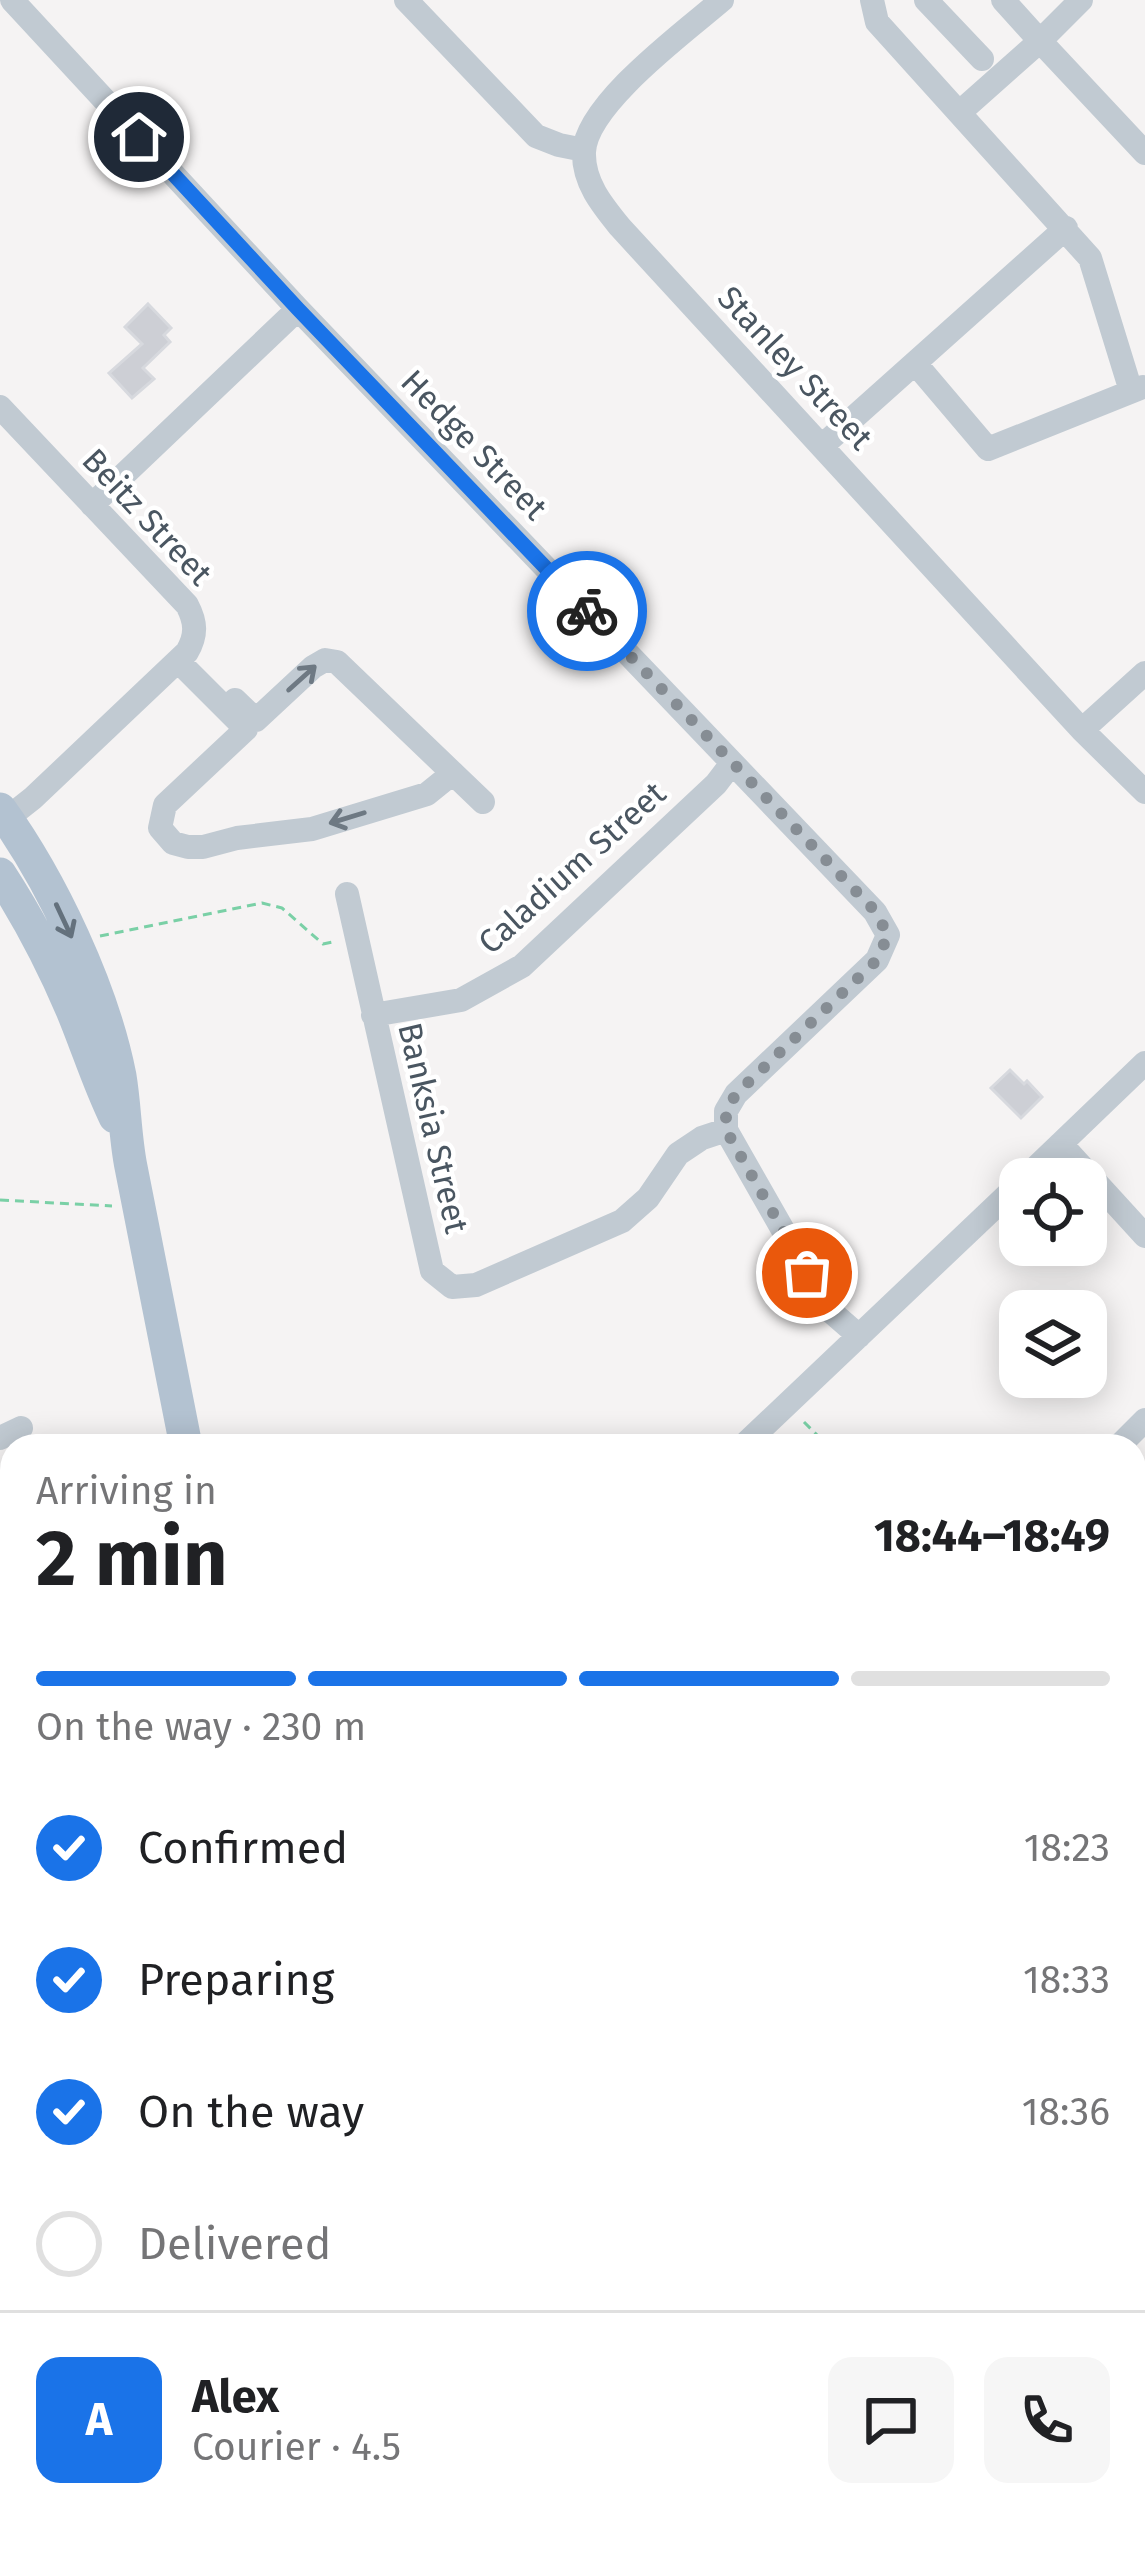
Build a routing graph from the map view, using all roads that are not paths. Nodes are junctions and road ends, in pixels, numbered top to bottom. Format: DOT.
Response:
graph roads {
  1 [pos="12,0"];
  2 [pos="406,0"];
  3 [pos="722,0"];
  4 [pos="872,0"];
  5 [pos="926,0"];
  6 [pos="1003,0"];
  7 [pos="1082,0"];
  8 [pos="1040,41"];
  9 [pos="982,59"];
  10 [pos="960,112"];
  11 [pos="584,150"];
  12 [pos="1145,153"];
  13 [pos="1066,228"];
  14 [pos="298,309"];
  15 [pos="915,363"];
  16 [pos="1138,388"];
  17 [pos="0,407"];
  18 [pos="822,446"];
  19 [pos="92,505"];
  20 [pos="182,656"];
  21 [pos="1145,673"];
  22 [pos="1082,730"];
  23 [pos="732,764"];
  24 [pos="453,773"];
  25 [pos="1145,792"];
  26 [pos="483,802"];
  27 [pos="2,818"];
  28 [pos="0,874"];
  29 [pos="347,894"];
  30 [pos="373,1015"];
  31 [pos="1145,1064"];
  32 [pos="726,1130"];
  33 [pos="124,1135"];
  34 [pos="1061,1144"];
  35 [pos="1046,1158"];
  36 [pos="999,1203"];
  37 [pos="1145,1236"];
  38 [pos="860,1336"];
  39 [pos="185,1434"];
  40 [pos="755,1434"];
  1 -- 14 [label="street, Hedge Street"];
  2 -- 11 [label="street"];
  3 -- 11 [label="street"];
  4 -- 10 [label="street"];
  5 -- 9 [label="street"];
  6 -- 8 [label="street"];
  7 -- 8 [label="street"];
  8 -- 10 [label="street"];
  8 -- 12 [label="street"];
  10 -- 13 [label="street"];
  11 -- 18 [label="street, Stanley Street"];
  13 -- 15 [label="street"];
  13 -- 16 [label="street"];
  14 -- 19 [label="street"];
  14 -- 23 [label="street, Hedge Street"];
  15 -- 16 [label="street"];
  15 -- 18 [label="street"];
  17 -- 19 [label="street, Beitz Street"];
  18 -- 22 [label="street, Stanley Street"];
  19 -- 20 [label="street, Beitz Street"];
  20 -- 24 [label="street, one-way"];
  24 -- 20 [label="street, one-way"];
  20 -- 27 [label="street"];
  21 -- 22 [label="street"];
  22 -- 25 [label="street, Stanley Street"];
  23 -- 30 [label="street, Caladium Street"];
  23 -- 32 [label="street, Hedge Street"];
  24 -- 26 [label="street"];
  27 -- 33 [label="main road, one-way"];
  28 -- 33 [label="main road"];
  29 -- 30 [label="street, Banksia Street"];
  30 -- 32 [label="street, Banksia Street"];
  31 -- 34 [label="street"];
  32 -- 38 [label="street"];
  33 -- 39 [label="main road"];
  34 -- 35 [label="street"];
  34 -- 37 [label="street"];
  36 -- 38 [label="street"];
  38 -- 40 [label="street"];
}
